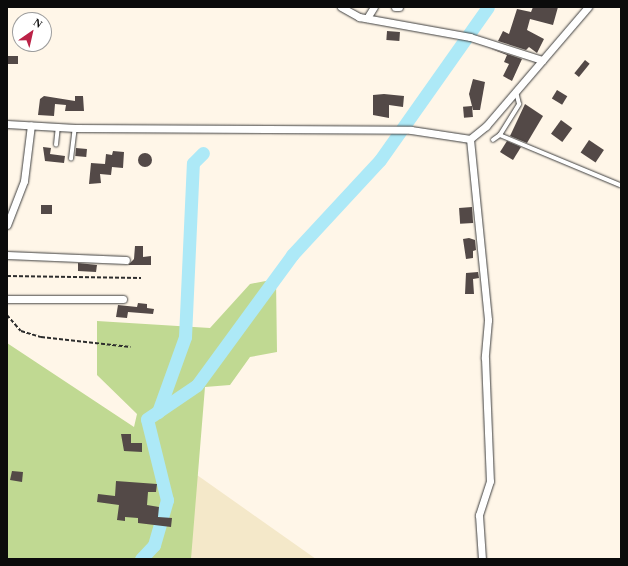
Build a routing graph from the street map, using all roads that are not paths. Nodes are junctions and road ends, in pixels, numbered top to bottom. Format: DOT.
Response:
graph roads {
  1 [pos="341,7"];
  2 [pos="374,7"];
  3 [pos="395,7"];
  4 [pos="398,7"];
  5 [pos="588,7"];
  6 [pos="367,18"];
  7 [pos="542,60"];
  8 [pos="516,89"];
  9 [pos="7,124"];
  10 [pos="31,125"];
  11 [pos="58,127"];
  12 [pos="75,128"];
  13 [pos="500,136"];
  14 [pos="470,139"];
  15 [pos="493,140"];
  16 [pos="56,145"];
  17 [pos="71,159"];
  18 [pos="620,185"];
  19 [pos="7,225"];
  20 [pos="7,255"];
  21 [pos="126,260"];
  22 [pos="7,299"];
  23 [pos="123,299"];
  24 [pos="482,559"];
  1 -- 6 [label="street"];
  2 -- 6 [label="street"];
  3 -- 4 [label="street"];
  5 -- 7 [label="street"];
  6 -- 7 [label="street"];
  7 -- 8 [label="street"];
  8 -- 13 [label="lane"];
  8 -- 14 [label="street"];
  9 -- 10 [label="street"];
  10 -- 11 [label="street"];
  10 -- 19 [label="street"];
  11 -- 12 [label="street"];
  11 -- 16 [label="lane"];
  12 -- 14 [label="street"];
  12 -- 17 [label="lane"];
  13 -- 15 [label="lane"];
  13 -- 18 [label="lane"];
  14 -- 24 [label="street"];
  20 -- 21 [label="street"];
  22 -- 23 [label="street"];
}
